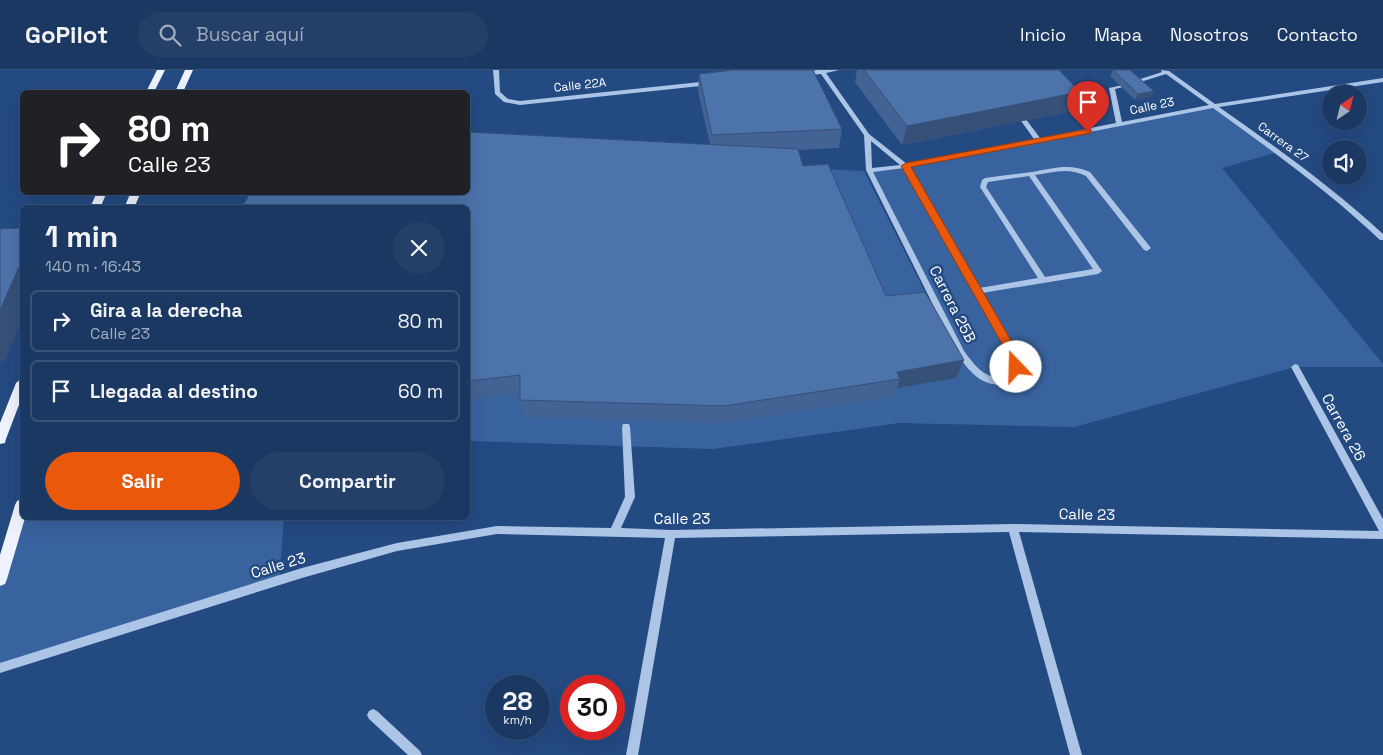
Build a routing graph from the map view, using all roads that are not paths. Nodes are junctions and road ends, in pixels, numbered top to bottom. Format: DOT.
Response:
graph roads {
  1 [pos="161,70"];
  2 [pos="189,70"];
  3 [pos="496,70"];
  4 [pos="836,70"];
  5 [pos="822,71"];
  6 [pos="1166,71"];
  7 [pos="793,75"];
  8 [pos="1383,80"];
  9 [pos="1134,82"];
  10 [pos="715,83"];
  11 [pos="1121,86"];
  12 [pos="151,90"];
  13 [pos="180,90"];
  14 [pos="506,101"];
  15 [pos="1010,102"];
  16 [pos="1212,106"];
  17 [pos="1120,125"];
  18 [pos="867,135"];
  19 [pos="1039,141"];
  20 [pos="906,166"];
  21 [pos="869,170"];
  22 [pos="1031,174"];
  23 [pos="1383,238"];
  24 [pos="1147,248"];
  25 [pos="1043,280"];
  26 [pos="976,291"];
  27 [pos="1295,367"];
  28 [pos="20,388"];
  29 [pos="626,427"];
  30 [pos="0,439"];
  31 [pos="20,512"];
  32 [pos="1013,528"];
  33 [pos="1383,528"];
  34 [pos="614,533"];
  35 [pos="671,534"];
  36 [pos="1383,535"];
  37 [pos="0,579"];
  38 [pos="0,668"];
  39 [pos="373,715"];
  40 [pos="416,755"];
  41 [pos="632,755"];
  42 [pos="1076,755"];
  1 -- 12 [label="main road"];
  2 -- 13 [label="main road"];
  3 -- 14 [label="street"];
  4 -- 5 [label="street"];
  5 -- 7 [label="street"];
  5 -- 18 [label="street, Carrera 25B"];
  6 -- 9 [label="street"];
  6 -- 16 [label="street, Carrera 27"];
  8 -- 16 [label="street, Calle 23"];
  10 -- 14 [label="street, Calle 22A"];
  11 -- 17 [label="street"];
  15 -- 19 [label="street"];
  16 -- 17 [label="street, Calle 23"];
  16 -- 23 [label="street, Carrera 27"];
  17 -- 19 [label="street, Calle 23"];
  18 -- 20 [label="street, Carrera 25B"];
  18 -- 21 [label="street, Carrera 25B"];
  19 -- 20 [label="street, Calle 23"];
  20 -- 21 [label="street, Calle 23"];
  20 -- 26 [label="street, Carrera 25B"];
  21 -- 26 [label="street, Carrera 25B"];
  22 -- 24 [label="street"];
  22 -- 25 [label="street"];
  22 -- 25 [label="street"];
  25 -- 26 [label="street"];
  27 -- 33 [label="street, Carrera 26"];
  28 -- 30 [label="main road"];
  29 -- 34 [label="street"];
  31 -- 37 [label="main road"];
  32 -- 35 [label="street, Calle 23"];
  32 -- 36 [label="street, Calle 23"];
  32 -- 42 [label="street"];
  34 -- 35 [label="street, Calle 23"];
  34 -- 38 [label="street, Calle 23"];
  35 -- 41 [label="street"];
  39 -- 40 [label="street"];
}
